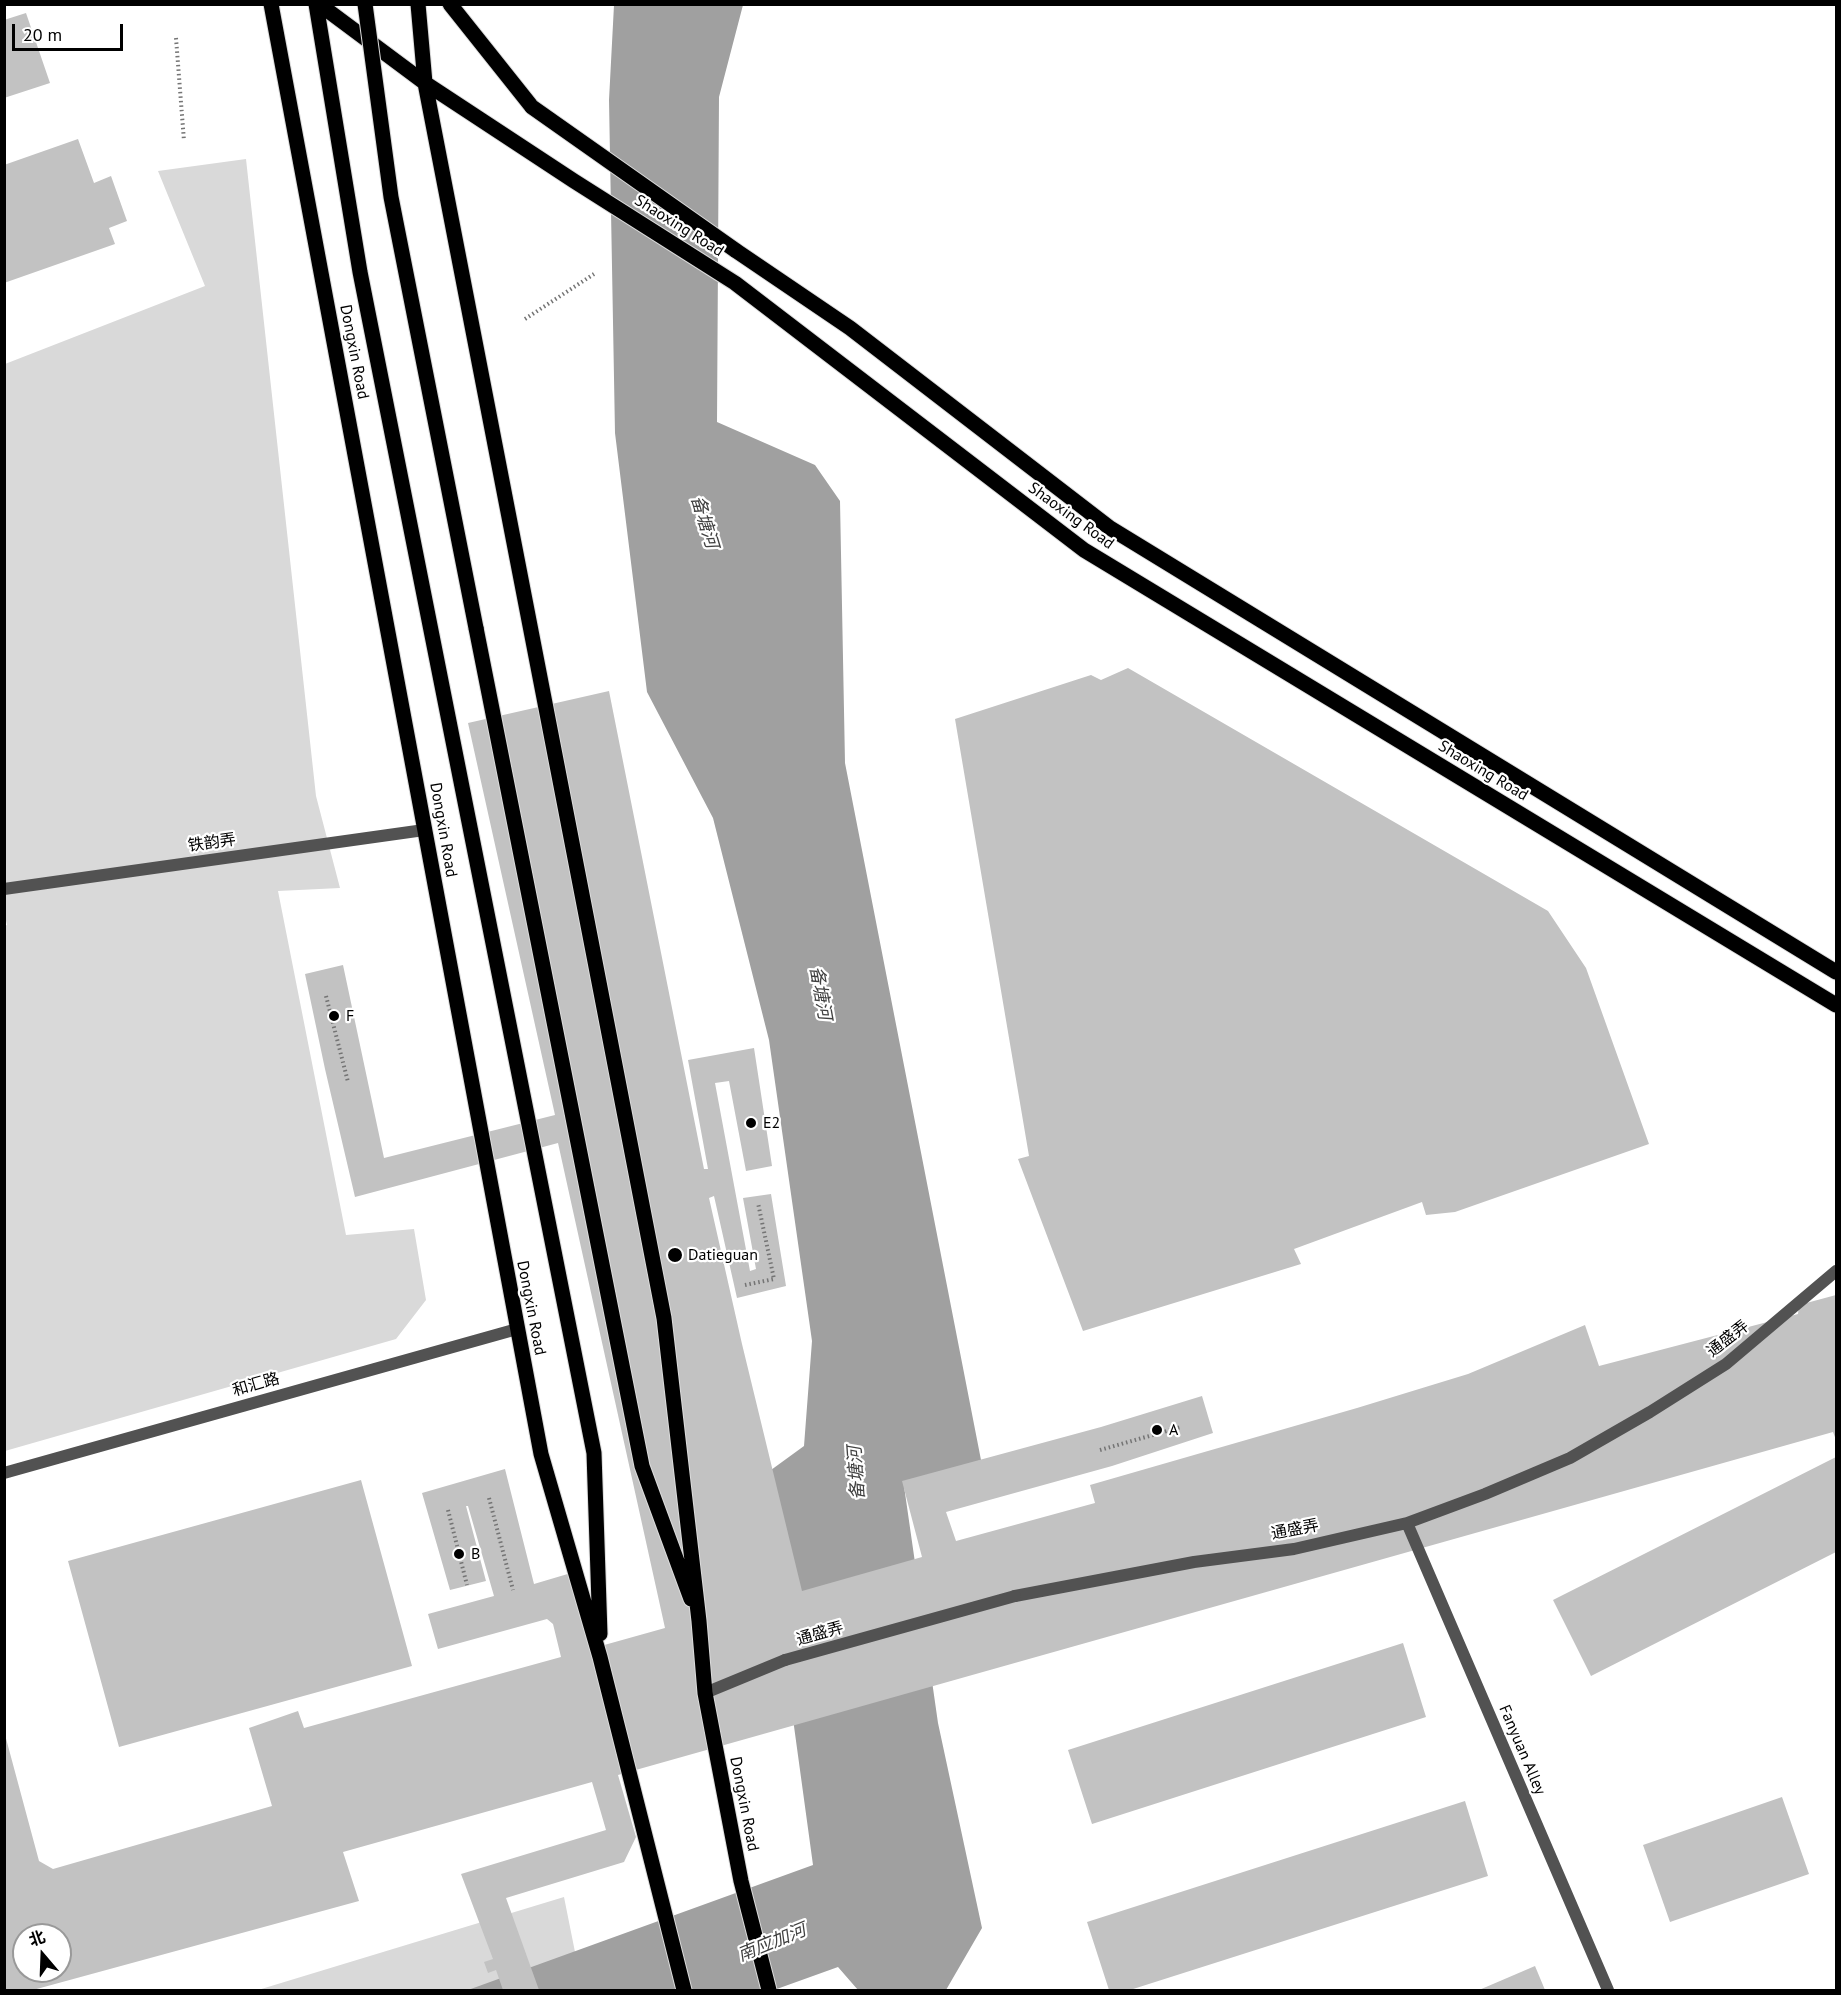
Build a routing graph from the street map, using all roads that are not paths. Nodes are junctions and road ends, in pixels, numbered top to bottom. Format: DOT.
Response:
graph roads {
  1 [pos="271,4"];
  2 [pos="317,4"];
  3 [pos="365,4"];
  4 [pos="418,4"];
  5 [pos="450,4"];
  6 [pos="425,83"];
  7 [pos="424,830"];
  8 [pos="4,889"];
  9 [pos="1836,972"];
  10 [pos="1836,1005"];
  11 [pos="1836,1271"];
  12 [pos="517,1329"];
  13 [pos="4,1473"];
  14 [pos="1407,1523"];
  15 [pos="699,1621"];
  16 [pos="600,1657"];
  17 [pos="705,1693"];
  18 [pos="684,1990"];
  19 [pos="769,1990"];
  20 [pos="1608,1990"];
  1 -- 7 [label="main road, Dongxin Road"];
  2 -- 6 [label="main road, Shaoxing Road"];
  2 -- 16 [label="main road, Dongxin Road"];
  3 -- 15 [label="main road, Dongxin Road, bridge"];
  4 -- 6 [label="main road, Dongxin Road"];
  5 -- 9 [label="main road, Shaoxing Road, bridge"];
  6 -- 10 [label="main road, Shaoxing Road"];
  6 -- 15 [label="main road, Dongxin Road"];
  7 -- 8 [label="street, 铁韵弄"];
  7 -- 12 [label="main road, Dongxin Road"];
  11 -- 14 [label="street, 通盛弄"];
  12 -- 13 [label="street, 和汇路"];
  12 -- 16 [label="main road, Dongxin Road"];
  14 -- 17 [label="street, 通盛弄, bridge"];
  14 -- 20 [label="street, Fanyuan Alley"];
  15 -- 17 [label="main road, Dongxin Road"];
  16 -- 18 [label="main road, Dongxin Road"];
  17 -- 19 [label="main road, Dongxin Road"];
}
